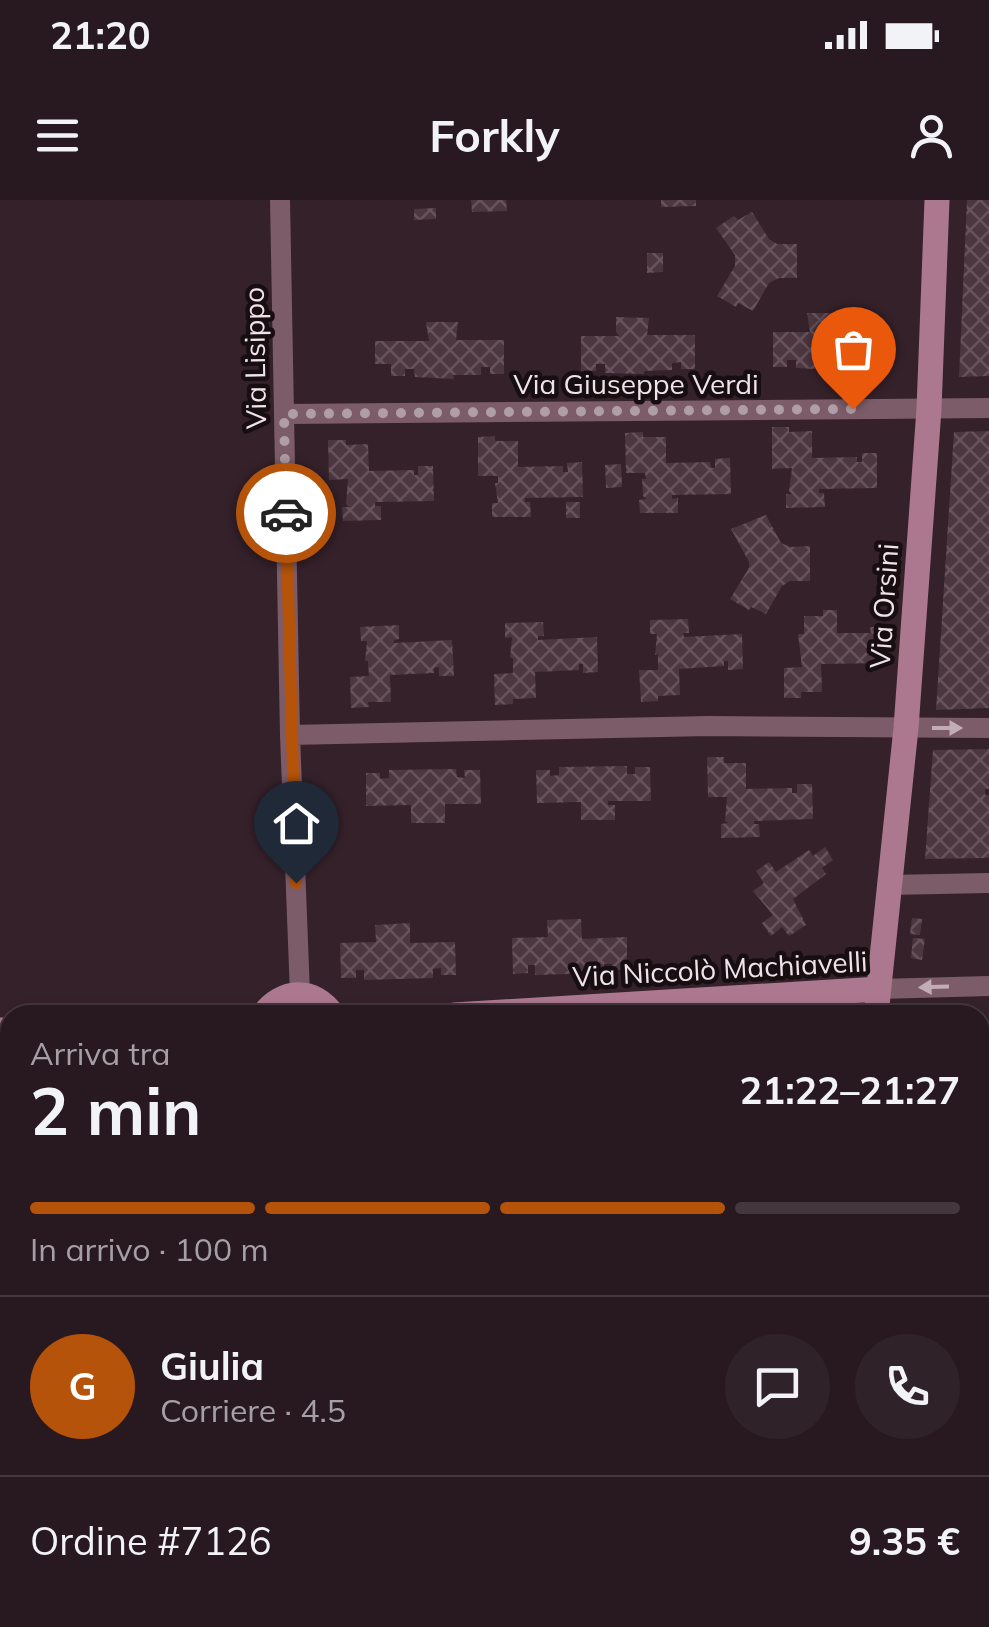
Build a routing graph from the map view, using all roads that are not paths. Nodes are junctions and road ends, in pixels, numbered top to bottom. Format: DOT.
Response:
graph roads {
  1 [pos="280,200"];
  2 [pos="936,200"];
  3 [pos="989,408"];
  4 [pos="929,409"];
  5 [pos="284,414"];
  6 [pos="906,728"];
  7 [pos="989,728"];
  8 [pos="290,735"];
  9 [pos="989,883"];
  10 [pos="888,885"];
  11 [pos="989,986"];
  12 [pos="300,994"];
  13 [pos="878,1002"];
  14 [pos="273,1005"];
  15 [pos="325,1005"];
  16 [pos="780,1005"];
  1 -- 5 [label="street, Via Lisippo"];
  2 -- 4 [label="main road, Via Orsini"];
  3 -- 4 [label="street, Via Giuseppe Verdi"];
  4 -- 5 [label="street, Via Giuseppe Verdi"];
  4 -- 6 [label="main road, Via Orsini"];
  5 -- 8 [label="street, Via Lisippo"];
  6 -- 7 [label="street, one-way"];
  6 -- 8 [label="street"];
  6 -- 10 [label="main road, Via Orsini"];
  8 -- 12 [label="street, Via Lisippo"];
  9 -- 10 [label="street"];
  10 -- 13 [label="main road, Via Orsini"];
  11 -- 13 [label="street, Via Niccolò Machiavelli, one-way"];
  12 -- 14 [label="main road"];
  12 -- 15 [label="main road"];
  13 -- 16 [label="main road, Via Niccolò Machiavelli"];
}
